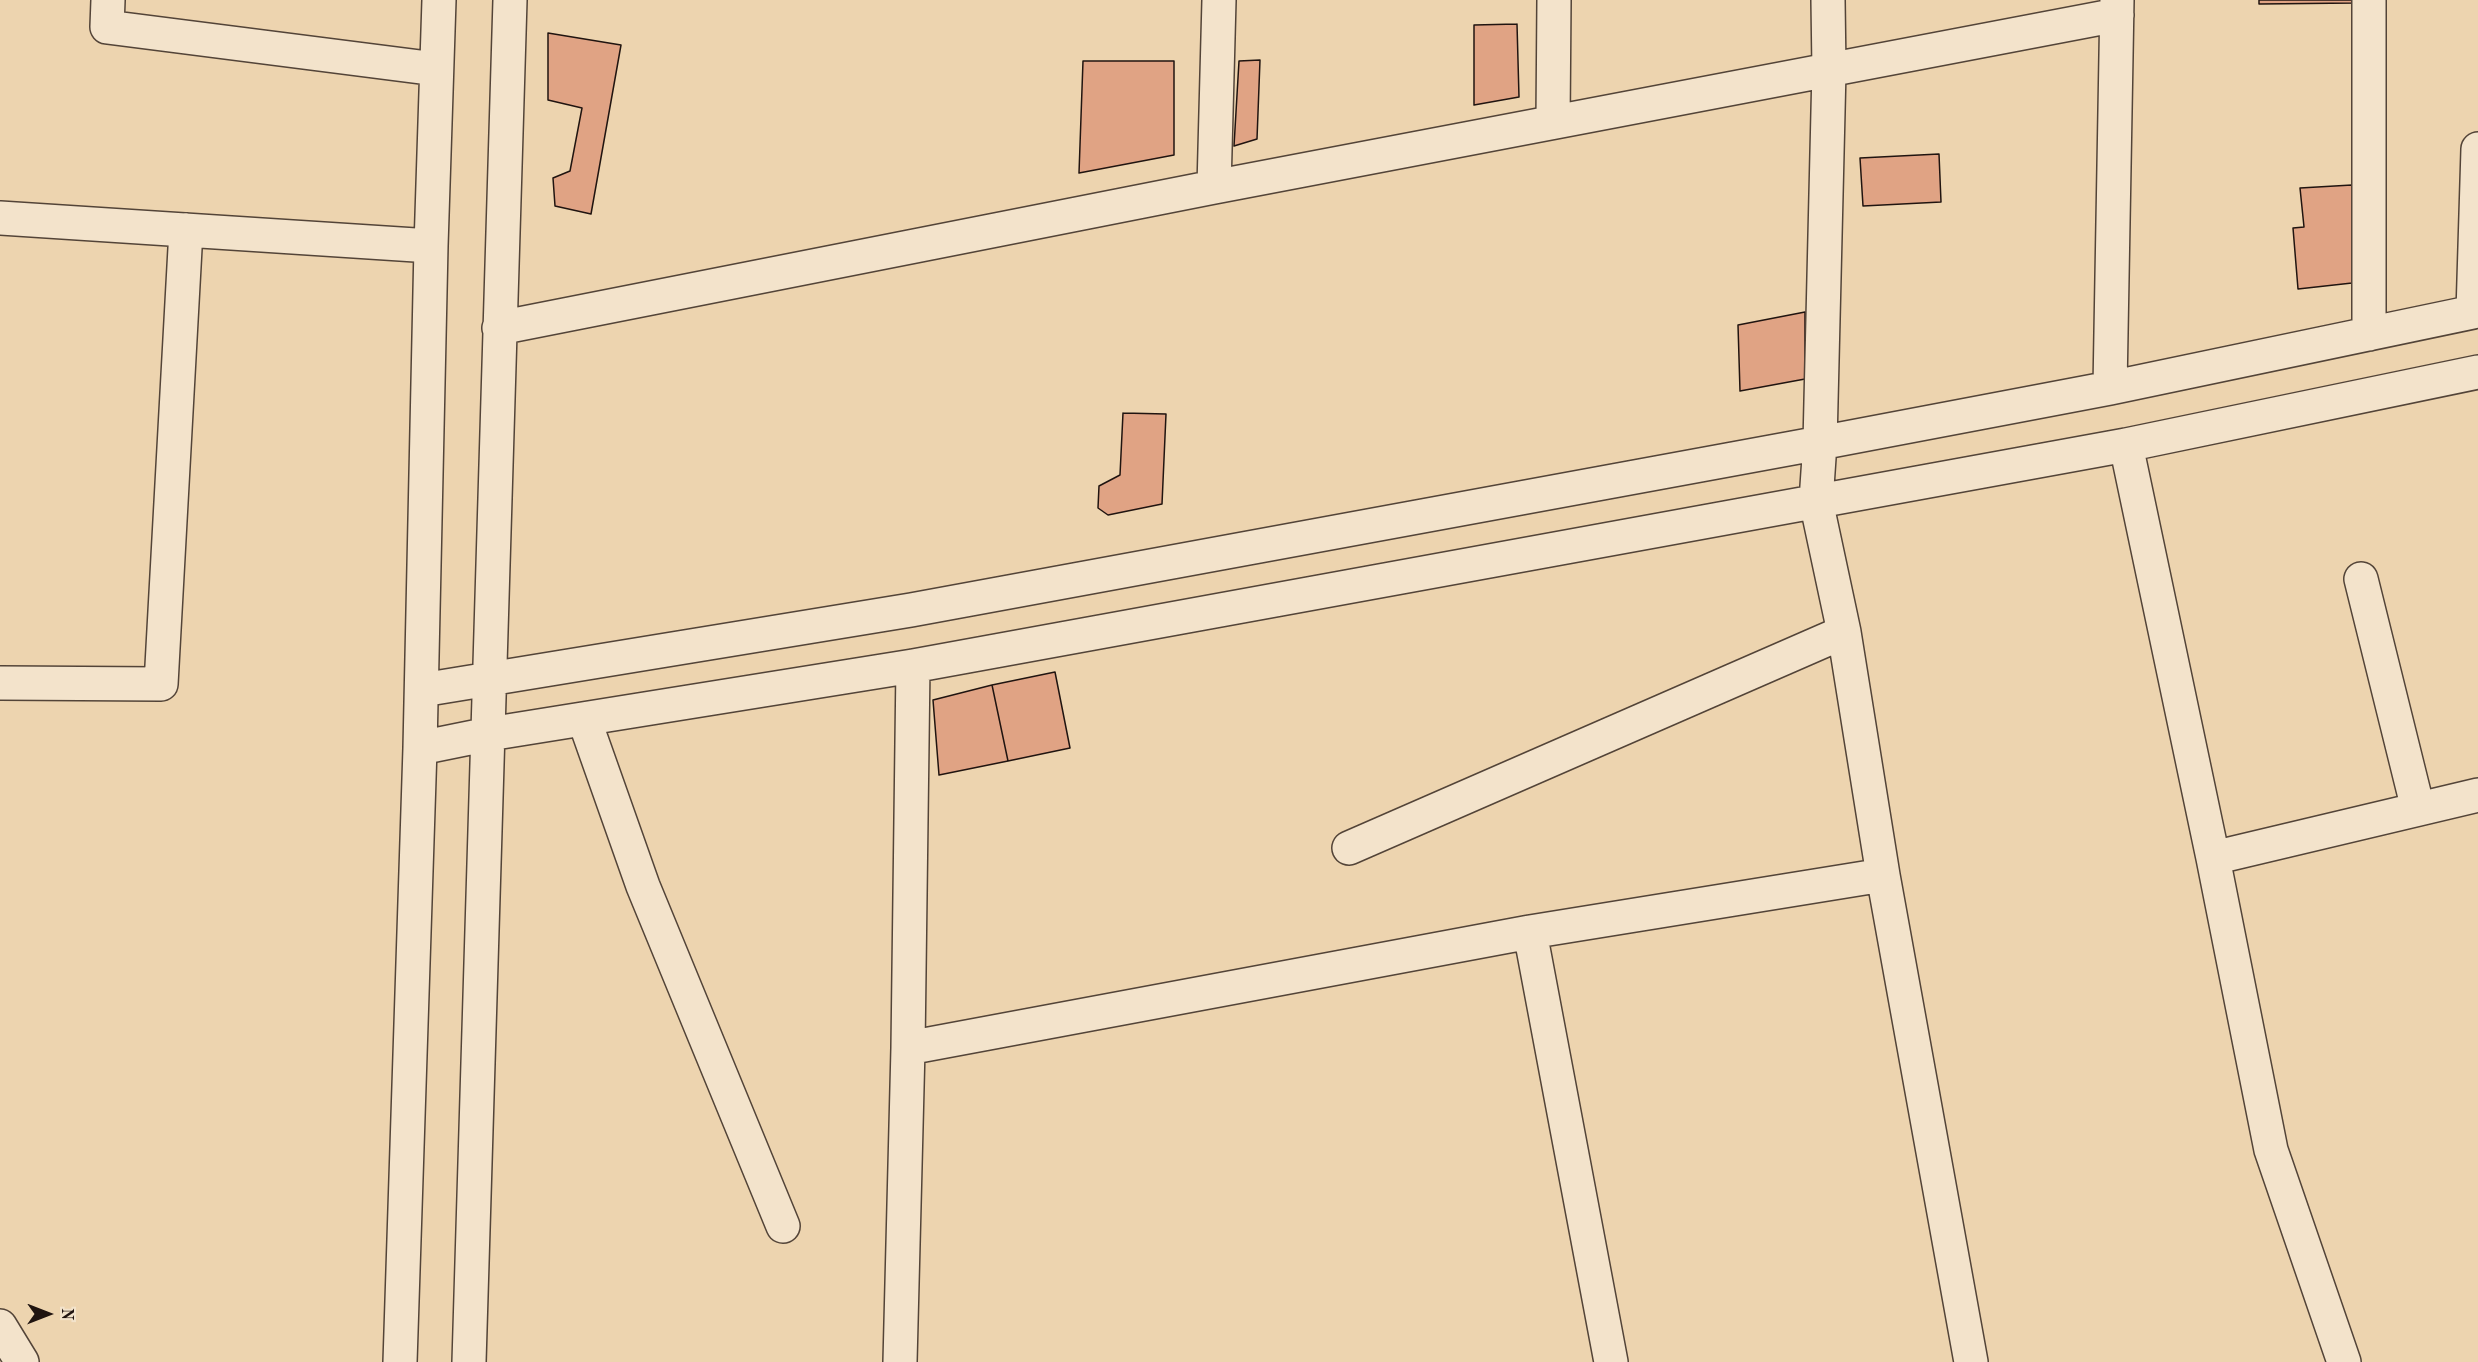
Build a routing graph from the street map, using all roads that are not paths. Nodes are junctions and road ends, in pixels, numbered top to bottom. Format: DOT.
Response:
graph roads {
  1 [pos="108,0"];
  2 [pos="438,0"];
  3 [pos="510,0"];
  4 [pos="1219,0"];
  5 [pos="1554,0"];
  6 [pos="1828,0"];
  7 [pos="2369,0"];
  8 [pos="2117,7"];
  9 [pos="436,69"];
  10 [pos="1829,70"];
  11 [pos="1553,122"];
  12 [pos="2478,149"];
  13 [pos="1214,187"];
  14 [pos="0,218"];
  15 [pos="186,230"];
  16 [pos="430,246"];
  17 [pos="2475,311"];
  18 [pos="499,328"];
  19 [pos="2369,334"];
  20 [pos="2478,372"];
  21 [pos="2110,388"];
  22 [pos="1820,443"];
  23 [pos="2126,445"];
  24 [pos="1816,501"];
  25 [pos="2361,579"];
  26 [pos="1844,632"];
  27 [pos="913,666"];
  28 [pos="490,680"];
  29 [pos="0,683"];
  30 [pos="422,690"];
  31 [pos="584,719"];
  32 [pos="489,734"];
  33 [pos="420,748"];
  34 [pos="2478,795"];
  35 [pos="2418,809"];
  36 [pos="1349,848"];
  37 [pos="2213,858"];
  38 [pos="1883,875"];
  39 [pos="1530,932"];
  40 [pos="908,1048"];
  41 [pos="783,1226"];
  42 [pos="0,1326"];
  43 [pos="22,1362"];
  44 [pos="400,1362"];
  45 [pos="469,1362"];
  46 [pos="900,1362"];
  47 [pos="1611,1362"];
  48 [pos="1971,1362"];
  49 [pos="2344,1362"];
  1 -- 9 [label="street"];
  2 -- 9 [label="street"];
  3 -- 18 [label="street"];
  4 -- 13 [label="street"];
  5 -- 11 [label="street"];
  6 -- 10 [label="street"];
  7 -- 19 [label="street"];
  8 -- 10 [label="street"];
  8 -- 21 [label="street"];
  9 -- 16 [label="street"];
  10 -- 11 [label="street"];
  10 -- 22 [label="street"];
  11 -- 13 [label="street"];
  12 -- 17 [label="street"];
  13 -- 18 [label="street"];
  14 -- 15 [label="street"];
  15 -- 16 [label="street"];
  15 -- 29 [label="street"];
  16 -- 30 [label="street"];
  17 -- 19 [label="street"];
  18 -- 28 [label="street"];
  19 -- 21 [label="street"];
  20 -- 23 [label="street"];
  21 -- 22 [label="street"];
  22 -- 24 [label="street"];
  22 -- 28 [label="street"];
  23 -- 24 [label="street"];
  23 -- 37 [label="street"];
  24 -- 26 [label="street"];
  24 -- 27 [label="street"];
  25 -- 35 [label="street"];
  26 -- 36 [label="street"];
  26 -- 38 [label="street"];
  27 -- 31 [label="street"];
  27 -- 40 [label="street"];
  28 -- 30 [label="street"];
  28 -- 32 [label="street"];
  30 -- 33 [label="street"];
  31 -- 32 [label="street"];
  31 -- 41 [label="street"];
  32 -- 33 [label="street"];
  32 -- 45 [label="street"];
  33 -- 44 [label="street"];
  34 -- 35 [label="street"];
  35 -- 37 [label="street"];
  37 -- 49 [label="street"];
  38 -- 39 [label="street"];
  38 -- 48 [label="street"];
  39 -- 40 [label="street"];
  39 -- 47 [label="street"];
  40 -- 46 [label="street"];
  42 -- 43 [label="street"];
}
